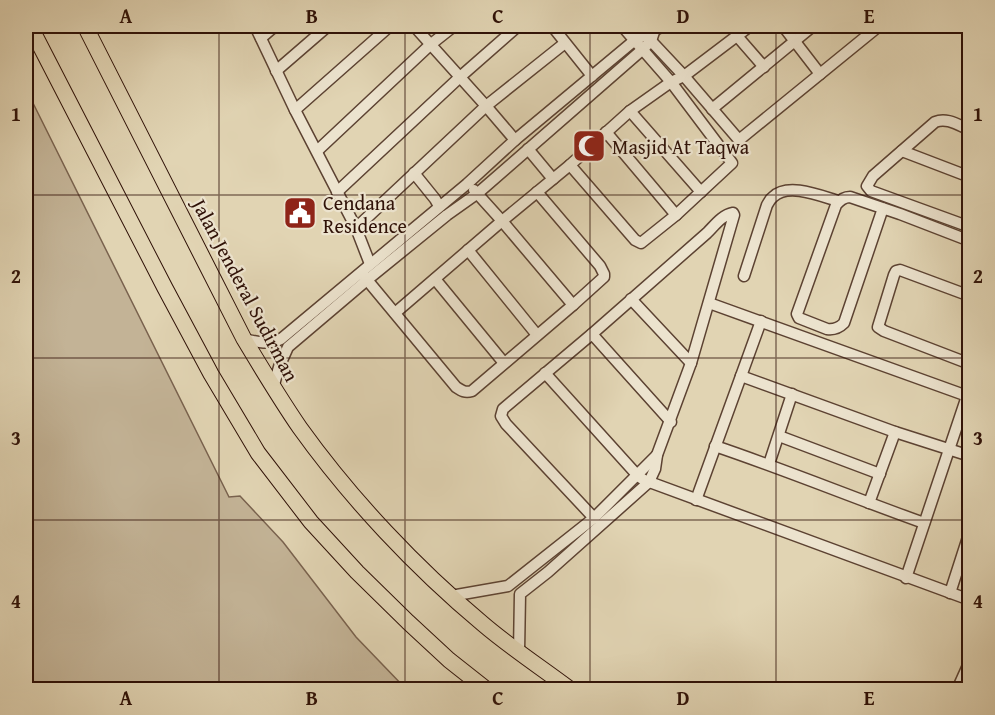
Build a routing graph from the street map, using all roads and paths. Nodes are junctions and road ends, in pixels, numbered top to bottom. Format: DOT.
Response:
graph roads {
  1 [pos="30,26"];
  2 [pos="85,26"];
  3 [pos="255,26"];
  4 [pos="275,26"];
  5 [pos="328,26"];
  6 [pos="390,26"];
  7 [pos="414,26"];
  8 [pos="454,26"];
  9 [pos="518,26"];
  10 [pos="552,26"];
  11 [pos="622,26"];
  12 [pos="750,26"];
  13 [pos="783,26"];
  14 [pos="813,26"];
  15 [pos="879,26"];
  16 [pos="649,34"];
  17 [pos="737,36"];
  18 [pos="261,38"];
  19 [pos="635,40"];
  20 [pos="795,41"];
  21 [pos="565,43"];
  22 [pos="430,45"];
  23 [pos="764,67"];
  24 [pos="276,71"];
  25 [pos="820,74"];
  26 [pos="592,76"];
  27 [pos="684,76"];
  28 [pos="460,77"];
  29 [pos="671,82"];
  30 [pos="486,106"];
  31 [pos="712,109"];
  32 [pos="295,110"];
  33 [pos="630,111"];
  34 [pos="969,130"];
  35 [pos="606,132"];
  36 [pos="515,141"];
  37 [pos="528,149"];
  38 [pos="317,151"];
  39 [pos="902,151"];
  40 [pos="570,165"];
  41 [pos="414,172"];
  42 [pos="969,177"];
  43 [pos="553,179"];
  44 [pos="467,184"];
  45 [pos="337,192"];
  46 [pos="537,192"];
  47 [pos="701,192"];
  48 [pos="478,194"];
  49 [pos="838,201"];
  50 [pos="439,206"];
  51 [pos="883,208"];
  52 [pos="676,215"];
  53 [pos="502,221"];
  54 [pos="969,227"];
  55 [pos="356,228"];
  56 [pos="969,241"];
  57 [pos="468,250"];
  58 [pos="370,264"];
  59 [pos="364,276"];
  60 [pos="744,276"];
  61 [pos="435,279"];
  62 [pos="969,296"];
  63 [pos="631,299"];
  64 [pos="709,303"];
  65 [pos="573,306"];
  66 [pos="395,313"];
  67 [pos="761,321"];
  68 [pos="592,334"];
  69 [pos="537,335"];
  70 [pos="244,339"];
  71 [pos="285,343"];
  72 [pos="504,363"];
  73 [pos="692,363"];
  74 [pos="969,364"];
  75 [pos="545,373"];
  76 [pos="741,376"];
  77 [pos="273,388"];
  78 [pos="792,394"];
  79 [pos="968,396"];
  80 [pos="671,422"];
  81 [pos="895,432"];
  82 [pos="779,436"];
  83 [pos="715,446"];
  84 [pos="949,449"];
  85 [pos="657,455"];
  86 [pos="969,456"];
  87 [pos="769,464"];
  88 [pos="880,474"];
  89 [pos="638,476"];
  90 [pos="649,483"];
  91 [pos="696,500"];
  92 [pos="869,503"];
  93 [pos="594,518"];
  94 [pos="924,523"];
  95 [pos="969,531"];
  96 [pos="906,578"];
  97 [pos="950,593"];
  98 [pos="451,596"];
  99 [pos="969,600"];
  100 [pos="519,652"];
  101 [pos="969,661"];
  102 [pos="487,690"];
  103 [pos="571,690"];
  104 [pos="957,690"];
  1 -- 102 [label="highway"];
  2 -- 70 [label="highway, Jalan Jenderal Sudirman"];
  3 -- 18 [label="street"];
  4 -- 18 [label="street"];
  5 -- 24 [label="street"];
  6 -- 32 [label="street"];
  7 -- 22 [label="street"];
  8 -- 22 [label="street"];
  9 -- 28 [label="street"];
  10 -- 21 [label="street"];
  11 -- 19 [label="street"];
  12 -- 17 [label="street"];
  13 -- 20 [label="street"];
  14 -- 20 [label="street"];
  15 -- 25 [label="street"];
  16 -- 19 [label="street"];
  16 -- 27 [label="street"];
  16 -- 29 [label="street"];
  16 -- 37 [label="street"];
  17 -- 23 [label="street"];
  17 -- 27 [label="street"];
  18 -- 24 [label="street"];
  19 -- 26 [label="street"];
  20 -- 23 [label="street"];
  20 -- 25 [label="street"];
  21 -- 26 [label="street"];
  21 -- 30 [label="street"];
  22 -- 28 [label="street"];
  22 -- 38 [label="street"];
  23 -- 31 [label="street"];
  24 -- 32 [label="street"];
  25 -- 31 [label="street"];
  26 -- 36 [label="street"];
  27 -- 29 [label="street"];
  27 -- 31 [label="street"];
  28 -- 30 [label="street"];
  28 -- 45 [label="street"];
  29 -- 33 [label="street"];
  29 -- 47 [label="street"];
  30 -- 36 [label="street"];
  30 -- 41 [label="street"];
  32 -- 38 [label="street"];
  33 -- 35 [label="street"];
  33 -- 47 [label="street"];
  34 -- 39 [label="street"];
  35 -- 40 [label="street"];
  35 -- 52 [label="street"];
  36 -- 44 [label="street"];
  37 -- 43 [label="street"];
  37 -- 48 [label="street"];
  38 -- 45 [label="street"];
  39 -- 42 [label="street"];
  39 -- 54 [label="street"];
  40 -- 43 [label="street"];
  40 -- 52 [label="street"];
  41 -- 50 [label="street"];
  41 -- 55 [label="street"];
  43 -- 46 [label="street"];
  44 -- 48 [label="street"];
  44 -- 50 [label="street"];
  45 -- 55 [label="street"];
  46 -- 53 [label="street"];
  46 -- 65 [label="street"];
  47 -- 52 [label="street"];
  48 -- 53 [label="street"];
  48 -- 59 [label="street"];
  49 -- 51 [label="street"];
  49 -- 51 [label="street"];
  49 -- 60 [label="street"];
  50 -- 58 [label="street"];
  51 -- 56 [label="street"];
  53 -- 57 [label="street"];
  53 -- 65 [label="street"];
  55 -- 58 [label="street"];
  57 -- 61 [label="street"];
  57 -- 69 [label="street"];
  58 -- 59 [label="street"];
  59 -- 66 [label="street"];
  59 -- 71 [label="street"];
  61 -- 66 [label="street"];
  61 -- 72 [label="street"];
  62 -- 74 [label="street"];
  63 -- 64 [label="street"];
  63 -- 68 [label="street"];
  63 -- 73 [label="street"];
  64 -- 67 [label="street"];
  64 -- 73 [label="street"];
  65 -- 69 [label="street"];
  66 -- 72 [label="street"];
  67 -- 76 [label="street"];
  67 -- 79 [label="street"];
  68 -- 75 [label="street"];
  68 -- 80 [label="street"];
  69 -- 72 [label="street"];
  70 -- 71 [label="street"];
  70 -- 77 [label="highway, Jalan Jenderal Sudirman"];
  71 -- 77 [label="street"];
  73 -- 80 [label="street"];
  75 -- 89 [label="street"];
  75 -- 93 [label="street"];
  76 -- 78 [label="street"];
  76 -- 83 [label="street"];
  77 -- 98 [label="highway, Jalan Jenderal Sudirman"];
  78 -- 81 [label="street"];
  78 -- 82 [label="street"];
  79 -- 84 [label="street"];
  80 -- 85 [label="street"];
  81 -- 84 [label="street"];
  81 -- 88 [label="street"];
  82 -- 87 [label="street"];
  82 -- 88 [label="street"];
  83 -- 87 [label="street"];
  83 -- 91 [label="street"];
  84 -- 86 [label="street"];
  84 -- 94 [label="street"];
  85 -- 89 [label="street"];
  85 -- 90 [label="street"];
  87 -- 92 [label="street"];
  88 -- 92 [label="street"];
  89 -- 90 [label="street"];
  89 -- 93 [label="street"];
  90 -- 91 [label="street"];
  90 -- 100 [label="street"];
  91 -- 96 [label="street"];
  92 -- 94 [label="street"];
  93 -- 98 [label="street"];
  94 -- 96 [label="street"];
  95 -- 97 [label="street"];
  96 -- 97 [label="street"];
  97 -- 99 [label="street"];
  98 -- 100 [label="highway, Jalan Jenderal Sudirman"];
  100 -- 103 [label="highway, Jalan Jenderal Sudirman"];
  101 -- 104 [label="street"];
}
